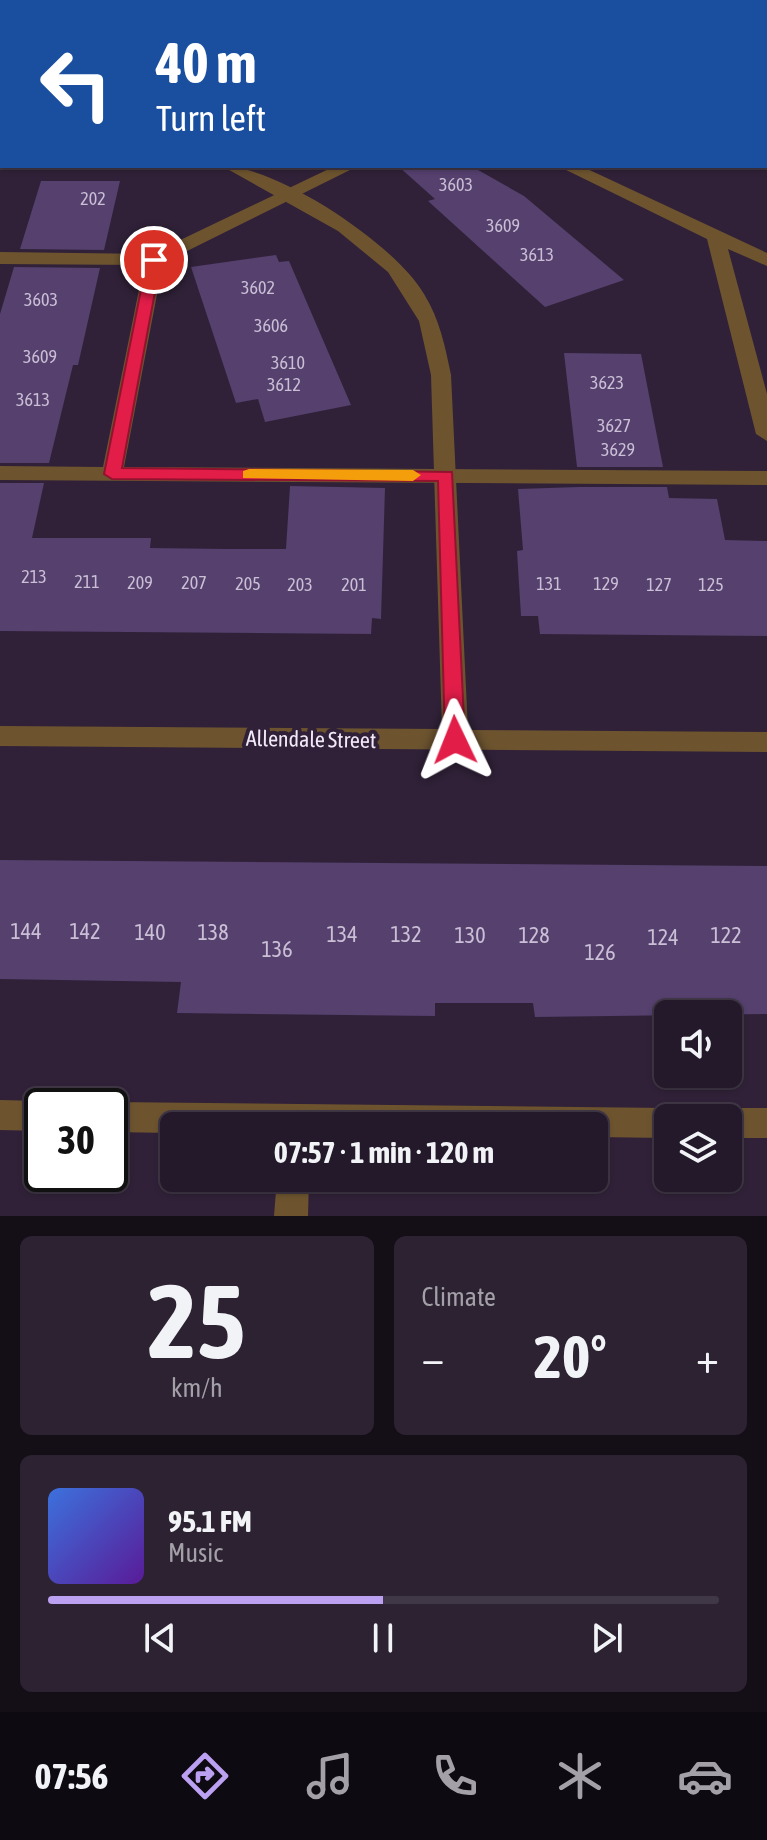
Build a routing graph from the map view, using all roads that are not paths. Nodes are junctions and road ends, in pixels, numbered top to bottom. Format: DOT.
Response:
graph roads {
  1 [pos="235,168"];
  2 [pos="345,168"];
  3 [pos="571,168"];
  4 [pos="287,195"];
  5 [pos="715,235"];
  6 [pos="0,258"];
  7 [pos="154,260"];
  8 [pos="767,260"];
  9 [pos="767,434"];
  10 [pos="0,473"];
  11 [pos="112,474"];
  12 [pos="446,476"];
  13 [pos="767,478"];
  14 [pos="0,736"];
  15 [pos="455,740"];
  16 [pos="767,742"];
  17 [pos="0,1115"];
  18 [pos="24,1116"];
  19 [pos="128,1118"];
  20 [pos="160,1119"];
  21 [pos="608,1123"];
  22 [pos="654,1123"];
  23 [pos="742,1123"];
  24 [pos="767,1123"];
  25 [pos="292,1192"];
  26 [pos="291,1216"];
  1 -- 4 [label="street"];
  2 -- 4 [label="street"];
  3 -- 5 [label="street"];
  4 -- 7 [label="street"];
  4 -- 12 [label="street"];
  5 -- 8 [label="street"];
  5 -- 9 [label="street"];
  6 -- 7 [label="street"];
  7 -- 11 [label="street"];
  10 -- 11 [label="street"];
  11 -- 12 [label="street"];
  12 -- 13 [label="street"];
  12 -- 15 [label="street"];
  14 -- 15 [label="street, Allendale Street"];
  15 -- 16 [label="street, Allendale Street"];
  17 -- 18 [label="street"];
  19 -- 20 [label="street"];
  21 -- 22 [label="street"];
  23 -- 24 [label="street"];
  25 -- 26 [label="street"];
}
